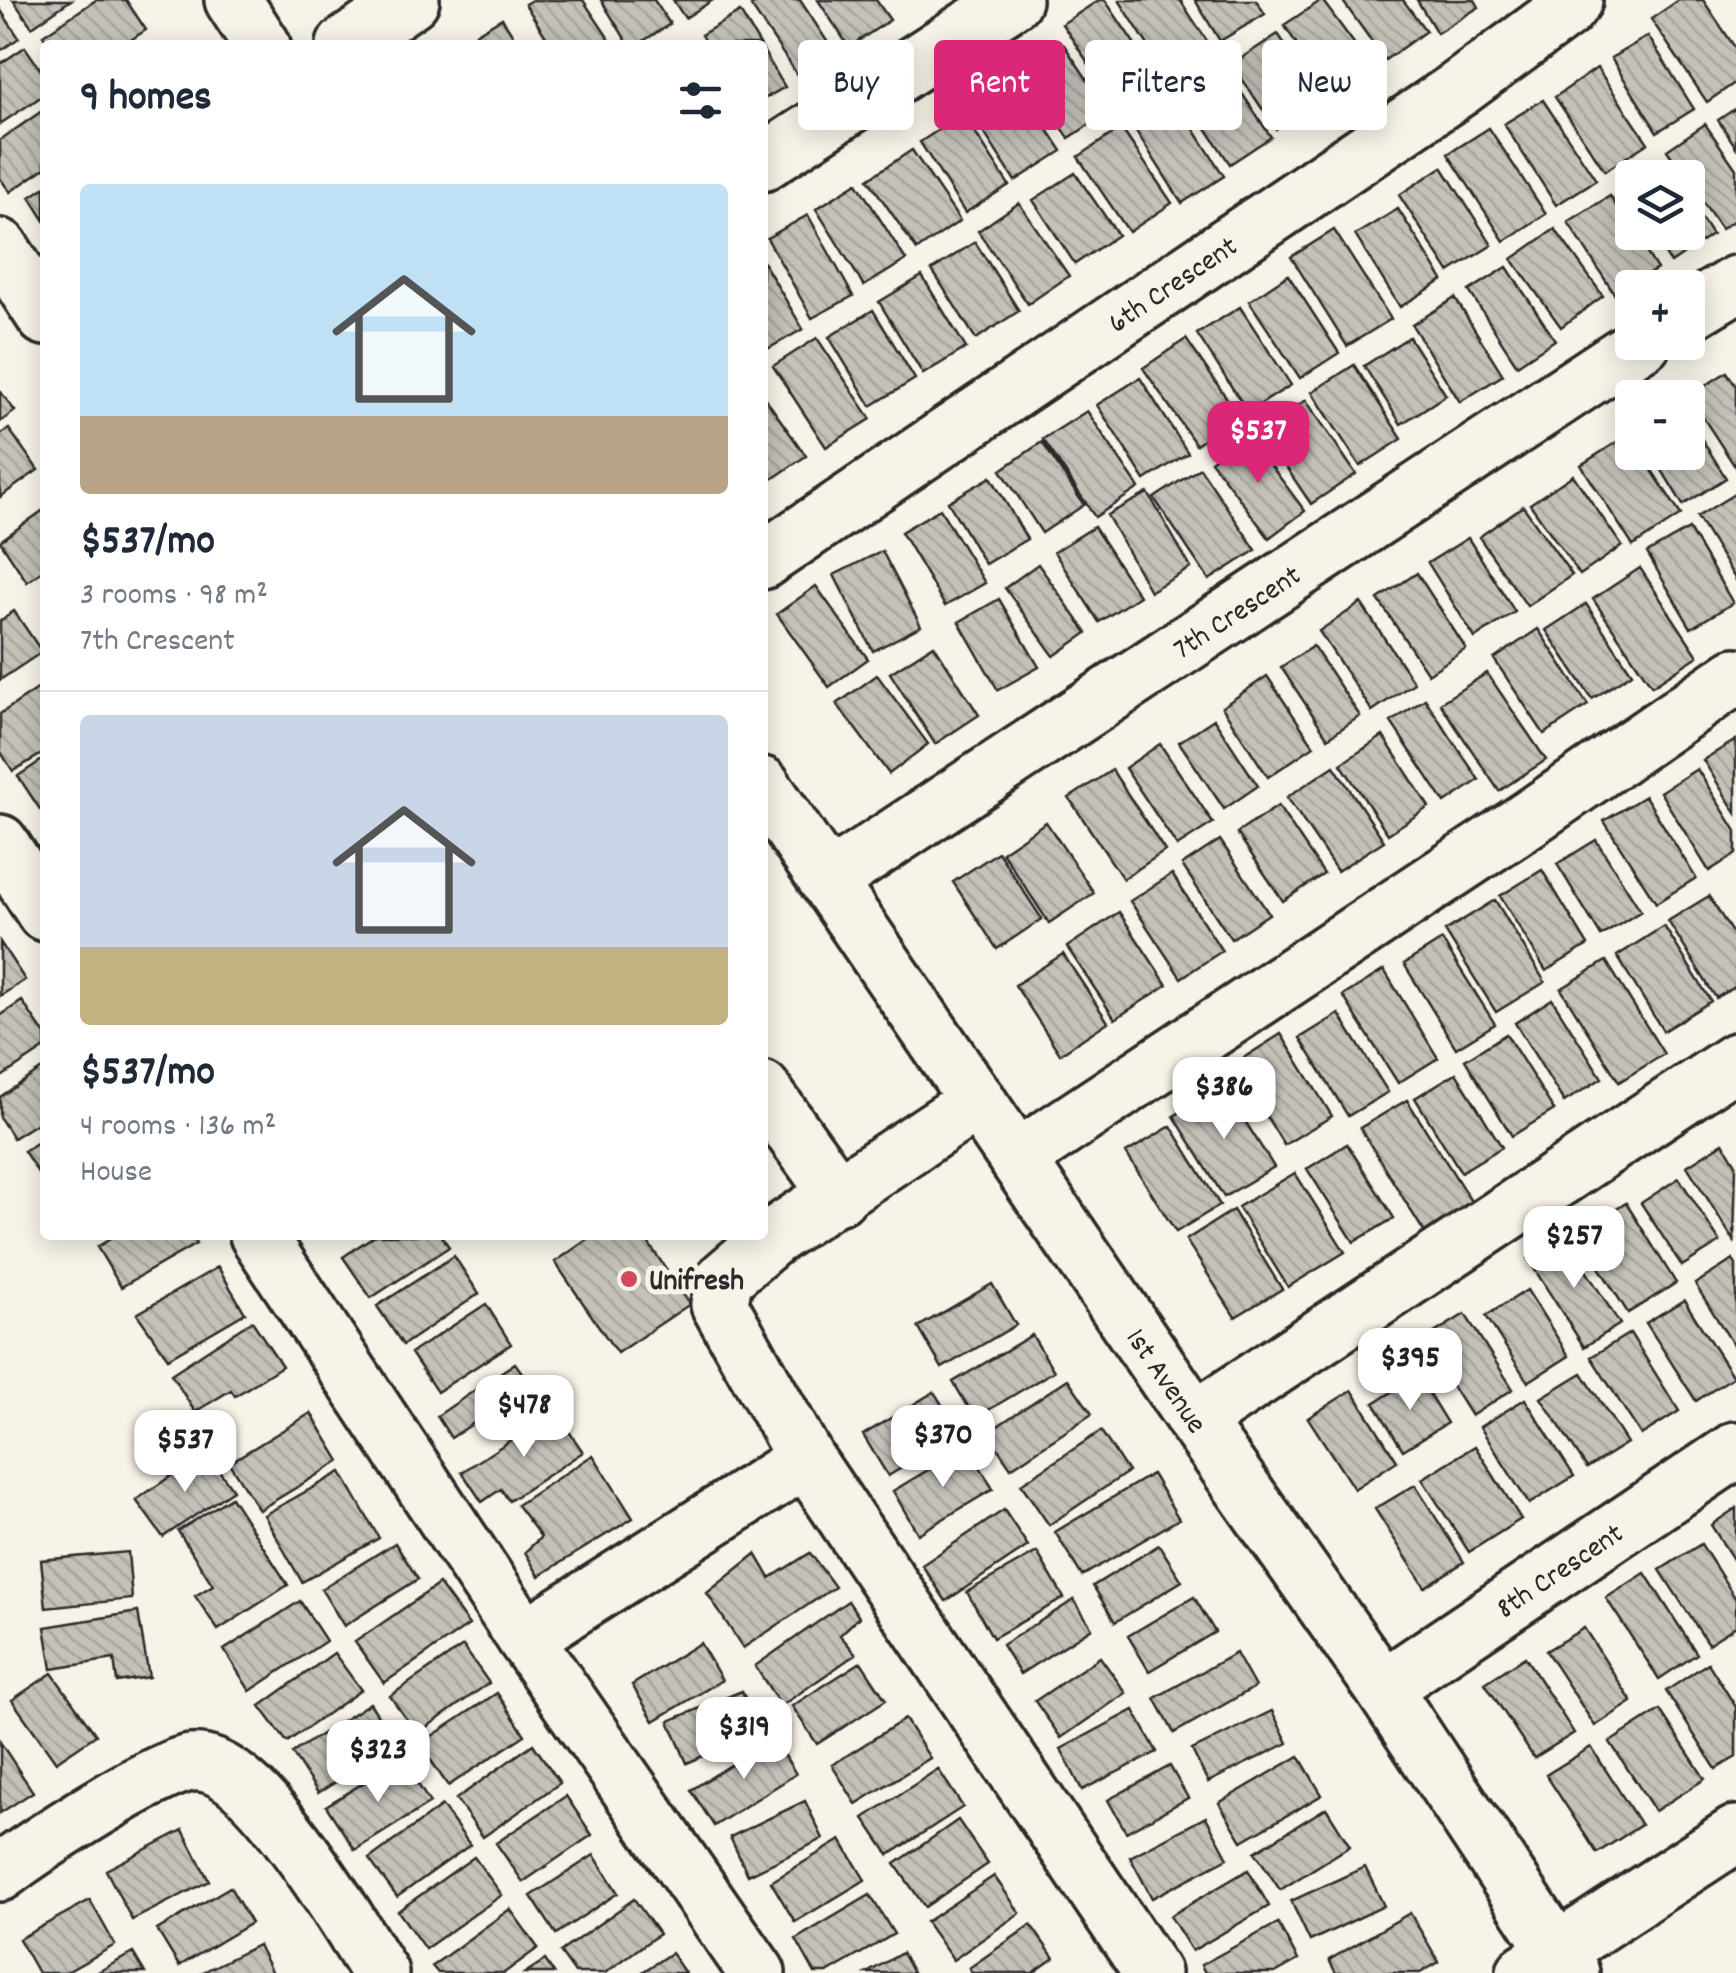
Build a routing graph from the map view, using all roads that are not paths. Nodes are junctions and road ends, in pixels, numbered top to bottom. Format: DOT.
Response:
graph roads {
  1 [pos="233,0"];
  2 [pos="411,0"];
  3 [pos="1013,0"];
  4 [pos="1574,0"];
  5 [pos="259,40"];
  6 [pos="352,40"];
  7 [pos="768,159"];
  8 [pos="0,247"];
  9 [pos="1736,284"];
  10 [pos="1705,303"];
  11 [pos="40,309"];
  12 [pos="1617,360"];
  13 [pos="768,557"];
  14 [pos="1736,676"];
  15 [pos="768,802"];
  16 [pos="0,842"];
  17 [pos="829,880"];
  18 [pos="40,904"];
  19 [pos="1736,1061"];
  20 [pos="768,1097"];
  21 [pos="978,1101"];
  22 [pos="1018,1158"];
  23 [pos="839,1196"];
  24 [pos="768,1229"];
  25 [pos="261,1240"];
  26 [pos="758,1240"];
  27 [pos="1195,1420"];
  28 [pos="1736,1450"];
  29 [pos="806,1459"];
  30 [pos="525,1638"];
  31 [pos="1383,1688"];
  32 [pos="1736,1834"];
  33 [pos="0,1872"];
  34 [pos="1550,1966"];
  35 [pos="380,1973"];
  36 [pos="757,1973"];
  37 [pos="1152,1973"];
  1 -- 5 [label="street"];
  2 -- 6 [label="street"];
  3 -- 7 [label="street"];
  4 -- 13 [label="street, 6th Crescent"];
  8 -- 11 [label="street"];
  9 -- 10 [label="street"];
  12 -- 17 [label="street, 7th Crescent"];
  14 -- 22 [label="street"];
  15 -- 17 [label="street, 1st Avenue"];
  16 -- 18 [label="street"];
  17 -- 21 [label="street, 1st Avenue"];
  19 -- 27 [label="street"];
  20 -- 23 [label="street"];
  21 -- 22 [label="street, 1st Avenue"];
  21 -- 23 [label="street"];
  22 -- 27 [label="street, 1st Avenue"];
  23 -- 24 [label="street"];
  25 -- 30 [label="street"];
  26 -- 29 [label="street"];
  27 -- 31 [label="street, 1st Avenue"];
  28 -- 31 [label="street, 8th Crescent"];
  29 -- 30 [label="street"];
  29 -- 37 [label="street"];
  30 -- 36 [label="street"];
  31 -- 34 [label="street, 1st Avenue"];
  32 -- 34 [label="street"];
  33 -- 35 [label="street"];
}
